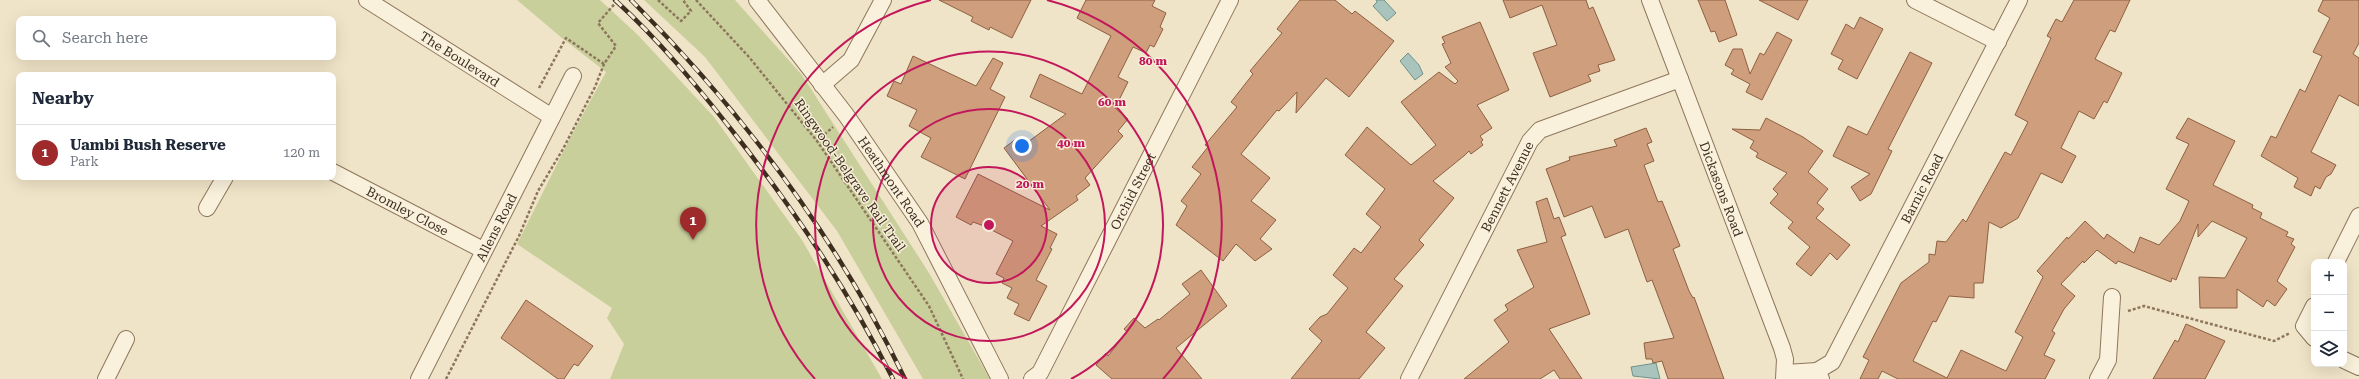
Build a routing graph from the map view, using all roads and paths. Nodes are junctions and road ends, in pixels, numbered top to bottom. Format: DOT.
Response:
graph roads {
  1 [pos="367,0"];
  2 [pos="618,0"];
  3 [pos="658,0"];
  4 [pos="683,0"];
  5 [pos="696,0"];
  6 [pos="757,0"];
  7 [pos="883,0"];
  8 [pos="1230,0"];
  9 [pos="1650,0"];
  10 [pos="1915,0"];
  11 [pos="2019,0"];
  12 [pos="1998,42"];
  13 [pos="604,64"];
  14 [pos="573,76"];
  15 [pos="1680,79"];
  16 [pos="822,85"];
  17 [pos="531,105"];
  18 [pos="552,117"];
  19 [pos="336,174"];
  20 [pos="223,180"];
  21 [pos="207,208"];
  22 [pos="2359,216"];
  23 [pos="483,250"];
  24 [pos="2338,259"];
  25 [pos="2112,297"];
  26 [pos="2111,316"];
  27 [pos="2311,322"];
  28 [pos="2309,332"];
  29 [pos="126,339"];
  30 [pos="2347,361"];
  31 [pos="2359,367"];
  32 [pos="1819,375"];
  33 [pos="1785,376"];
  34 [pos="106,379"];
  35 [pos="419,379"];
  36 [pos="446,379"];
  37 [pos="963,379"];
  38 [pos="1000,379"];
  39 [pos="1032,379"];
  40 [pos="1409,379"];
  41 [pos="2098,379"];
  1 -- 17 [label="street, The Boulevard"];
  2 -- 13 [label="path"];
  3 -- 4 [label="path"];
  5 -- 37 [label="path, Ringwood-Belgrave Rail Trail"];
  6 -- 16 [label="street, Heathmont Road"];
  7 -- 16 [label="street"];
  8 -- 39 [label="street, Orchid Street"];
  9 -- 15 [label="street, Dickasons Road"];
  10 -- 12 [label="street"];
  11 -- 12 [label="street, Barnic Road"];
  12 -- 32 [label="street, Barnic Road"];
  13 -- 17 [label="path"];
  13 -- 36 [label="path"];
  14 -- 18 [label="street, Allens Road"];
  15 -- 33 [label="street, Dickasons Road"];
  15 -- 40 [label="street, Bennett Avenue"];
  16 -- 38 [label="street, Heathmont Road"];
  17 -- 18 [label="street, The Boulevard"];
  18 -- 23 [label="street, Allens Road"];
  19 -- 23 [label="street, Bromley Close"];
  20 -- 21 [label="street"];
  22 -- 24 [label="street"];
  23 -- 35 [label="street, Allens Road"];
  25 -- 26 [label="street"];
  26 -- 28 [label="path"];
  26 -- 41 [label="street"];
  27 -- 28 [label="street"];
  29 -- 34 [label="street"];
  30 -- 31 [label="street"];
  32 -- 33 [label="street"];
}
